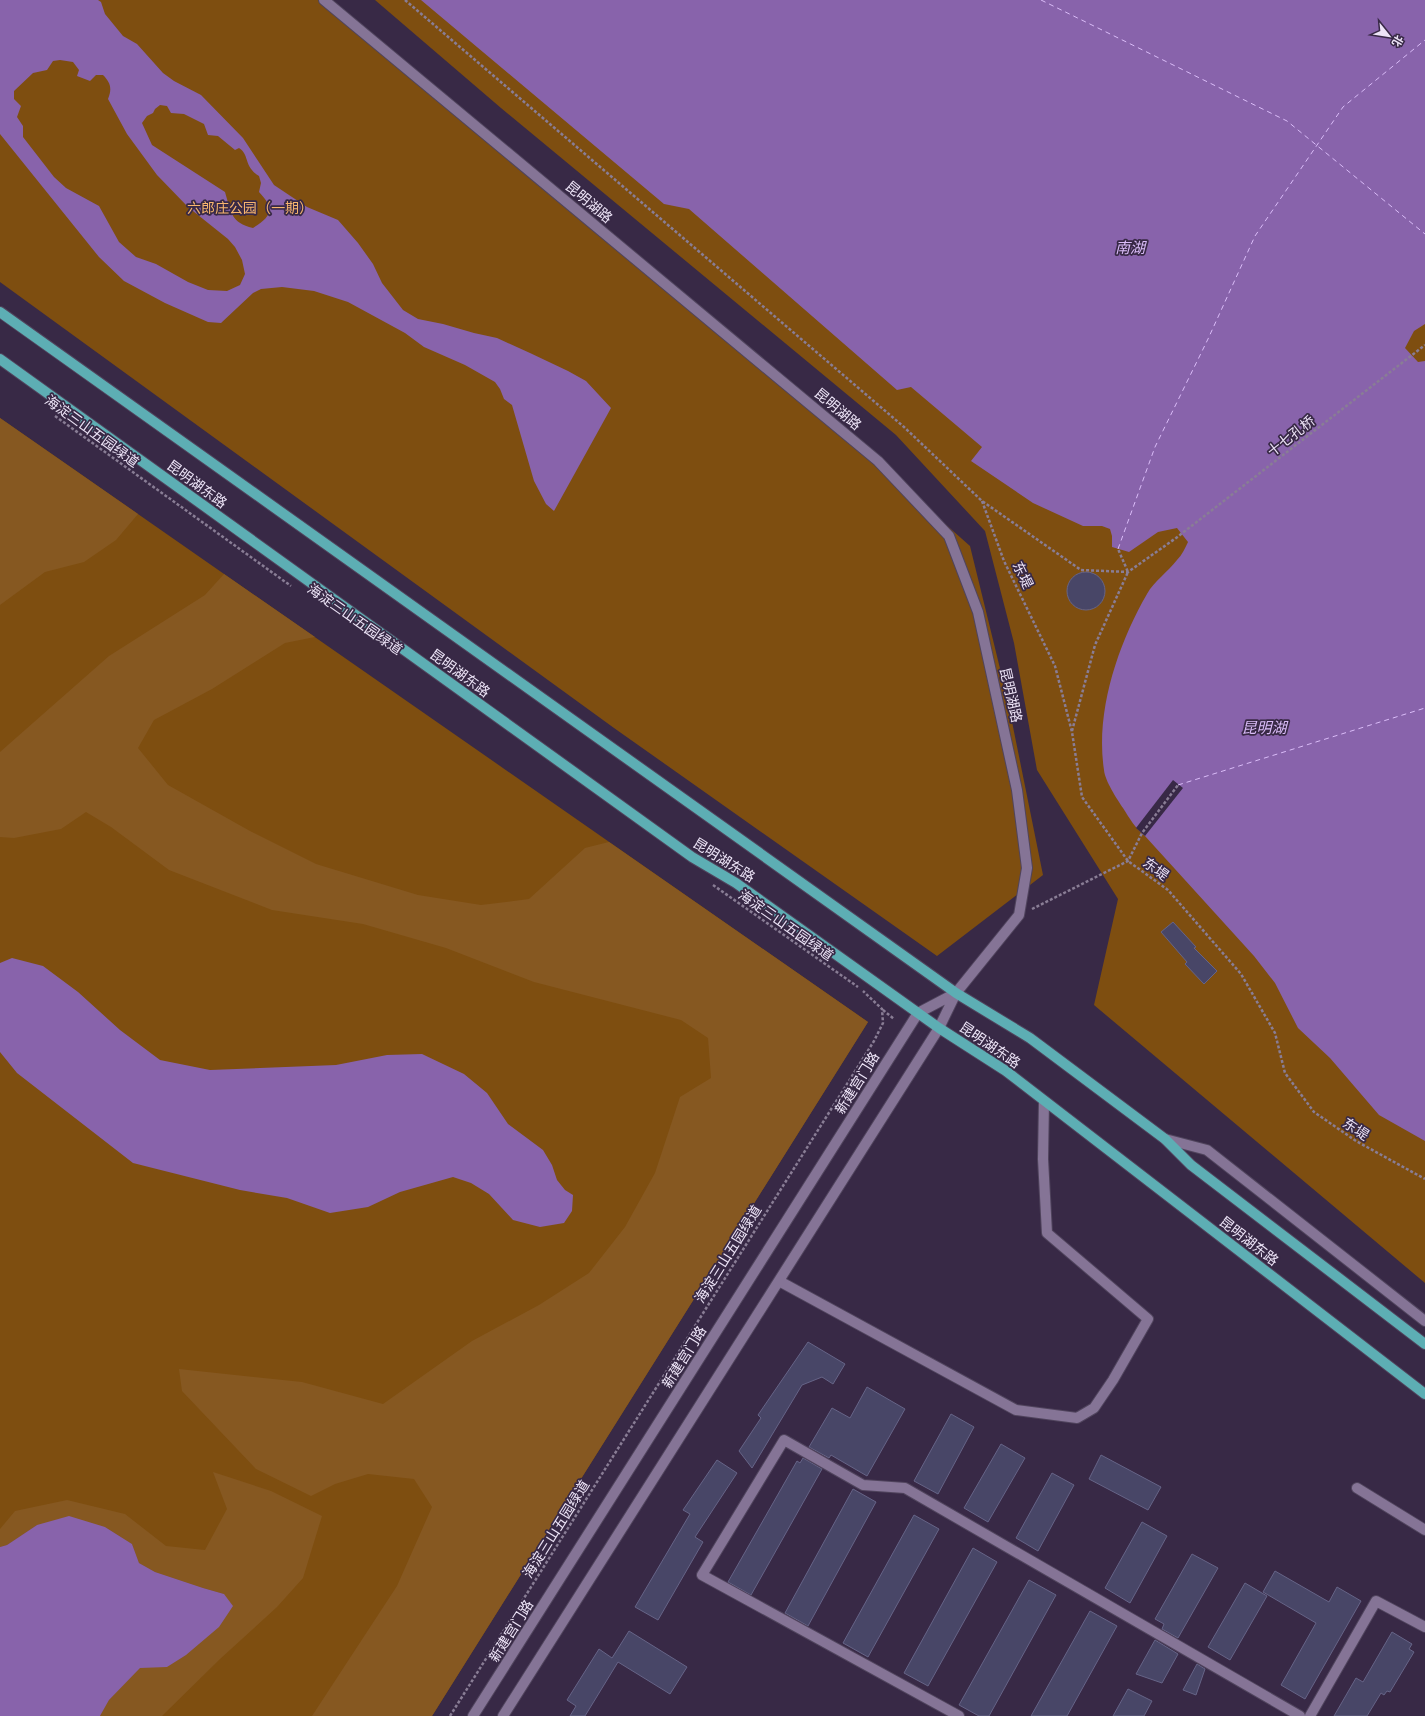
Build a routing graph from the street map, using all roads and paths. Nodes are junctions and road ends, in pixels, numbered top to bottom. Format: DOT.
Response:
graph roads {
  1 [pos="324,0"];
  2 [pos="405,0"];
  3 [pos="0,312"];
  4 [pos="1425,345"];
  5 [pos="0,359"];
  6 [pos="50,412"];
  7 [pos="982,501"];
  8 [pos="1118,549"];
  9 [pos="1128,572"];
  10 [pos="296,590"];
  11 [pos="1072,732"];
  12 [pos="1178,785"];
  13 [pos="1128,862"];
  14 [pos="708,882"];
  15 [pos="1019,915"];
  16 [pos="956,993"];
  17 [pos="882,1009"];
  18 [pos="918,1013"];
  19 [pos="894,1019"];
  20 [pos="939,1028"];
  21 [pos="1044,1101"];
  22 [pos="1165,1139"];
  23 [pos="1425,1179"];
  24 [pos="779,1281"];
  25 [pos="1425,1321"];
  26 [pos="1425,1344"];
  27 [pos="1425,1394"];
  28 [pos="1357,1488"];
  29 [pos="1425,1530"];
  30 [pos="1425,1628"];
  31 [pos="450,1716"];
  32 [pos="473,1716"];
  33 [pos="503,1716"];
  34 [pos="959,1716"];
  35 [pos="1300,1716"];
  36 [pos="1310,1716"];
  1 -- 15 [label="street, 昆明湖路"];
  2 -- 7 [label="path"];
  3 -- 16 [label="main road, 昆明湖东路"];
  4 -- 9 [label="path, 十七孔桥"];
  5 -- 18 [label="main road, 昆明湖东路"];
  6 -- 10 [label="path, 海淀三山五园绿道"];
  7 -- 9 [label="path"];
  7 -- 11 [label="path, 东堤"];
  8 -- 9 [label="path"];
  9 -- 11 [label="path"];
  11 -- 13 [label="path, 东堤"];
  12 -- 13 [label="path"];
  13 -- 15 [label="path"];
  13 -- 23 [label="path, 东堤"];
  14 -- 17 [label="path, 海淀三山五园绿道"];
  15 -- 16 [label="street, 昆明湖路"];
  16 -- 18 [label="street"];
  16 -- 20 [label="street"];
  16 -- 22 [label="main road, 昆明湖东路"];
  17 -- 19 [label="path"];
  17 -- 31 [label="path, 海淀三山五园绿道"];
  18 -- 20 [label="main road, 昆明湖东路"];
  18 -- 32 [label="street, 新建宫门路"];
  20 -- 21 [label="main road, 昆明湖东路"];
  20 -- 24 [label="street"];
  21 -- 24 [label="street"];
  21 -- 27 [label="main road, 昆明湖东路"];
  22 -- 25 [label="street"];
  22 -- 26 [label="main road, 昆明湖东路"];
  24 -- 33 [label="street"];
  28 -- 29 [label="street"];
  30 -- 36 [label="street"];
  34 -- 35 [label="street"];
}
